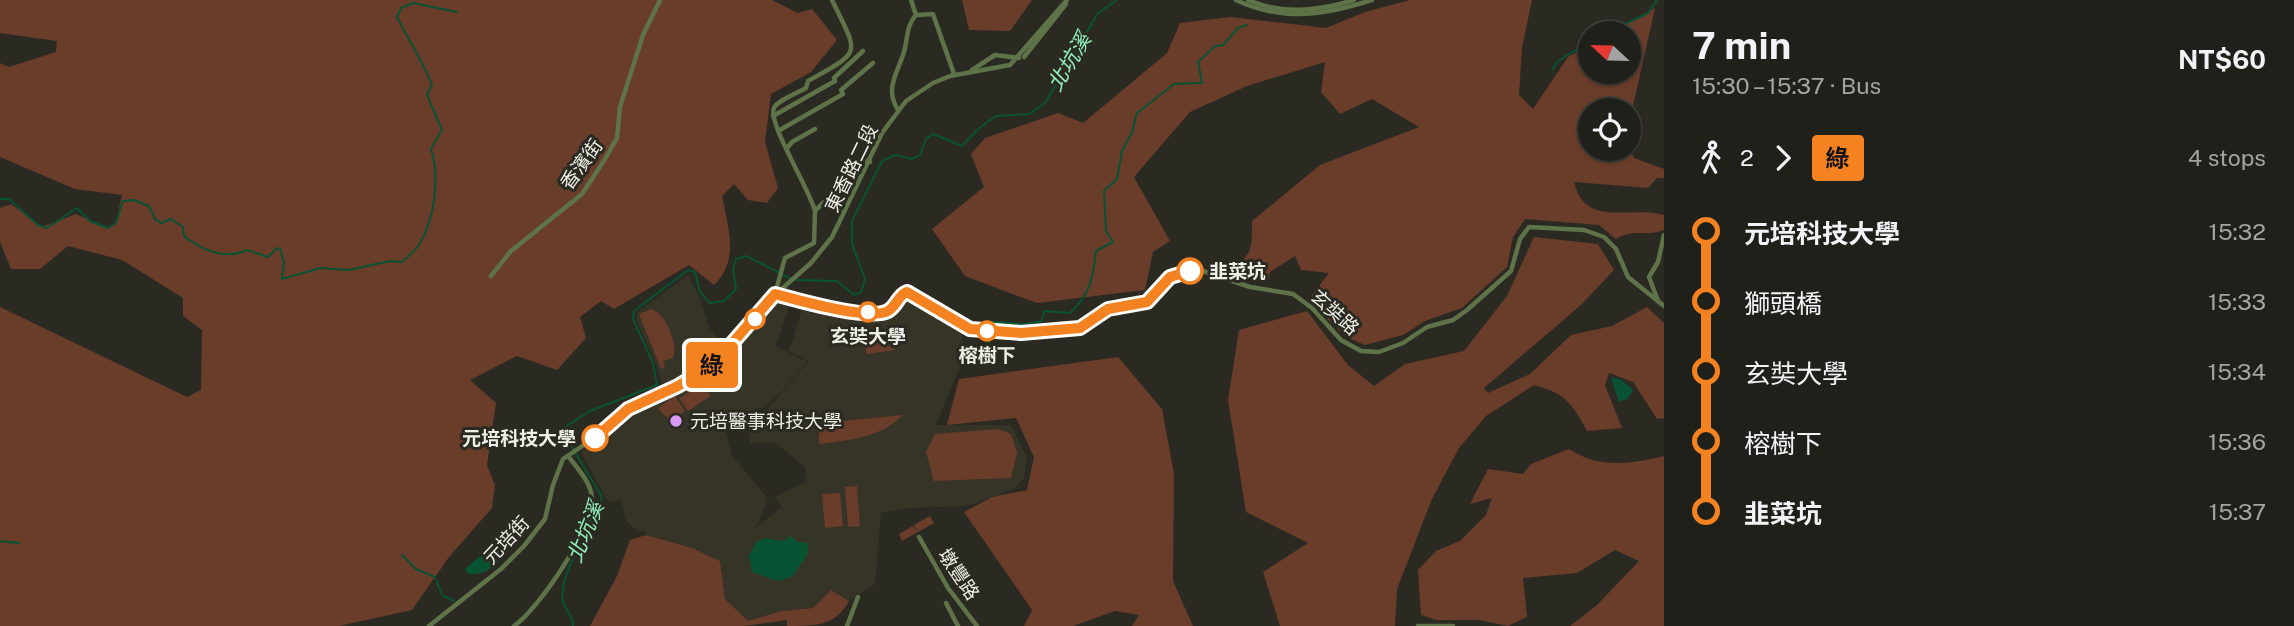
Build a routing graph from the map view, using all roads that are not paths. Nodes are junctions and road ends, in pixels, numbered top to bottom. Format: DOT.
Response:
graph roads {
  1 [pos="660,0"];
  2 [pos="832,0"];
  3 [pos="912,0"];
  4 [pos="1068,0"];
  5 [pos="1236,0"];
  6 [pos="1354,0"];
  7 [pos="1372,0"];
  8 [pos="1250,3"];
  9 [pos="916,15"];
  10 [pos="863,51"];
  11 [pos="1019,58"];
  12 [pos="873,62"];
  13 [pos="830,71"];
  14 [pos="971,71"];
  15 [pos="954,75"];
  16 [pos="835,80"];
  17 [pos="841,90"];
  18 [pos="898,110"];
  19 [pos="773,117"];
  20 [pos="815,129"];
  21 [pos="778,131"];
  22 [pos="788,148"];
  23 [pos="870,162"];
  24 [pos="815,211"];
  25 [pos="1664,235"];
  26 [pos="491,276"];
  27 [pos="775,294"];
  28 [pos="1659,302"];
  29 [pos="1664,306"];
  30 [pos="570,454"];
  31 [pos="919,537"];
  32 [pos="858,597"];
  33 [pos="946,603"];
  34 [pos="429,626"];
  35 [pos="514,626"];
  36 [pos="847,626"];
  37 [pos="958,626"];
  38 [pos="976,626"];
  39 [pos="1418,626"];
  40 [pos="1453,626"];
  1 -- 26 [label="street, 香濱街"];
  2 -- 13 [label="street"];
  3 -- 9 [label="street"];
  4 -- 11 [label="street"];
  4 -- 14 [label="street"];
  5 -- 8 [label="street"];
  6 -- 8 [label="street"];
  7 -- 8 [label="street"];
  9 -- 15 [label="street"];
  9 -- 18 [label="street"];
  10 -- 16 [label="street"];
  11 -- 14 [label="street"];
  11 -- 14 [label="street"];
  12 -- 17 [label="street"];
  13 -- 16 [label="street"];
  13 -- 19 [label="street"];
  14 -- 15 [label="street"];
  15 -- 18 [label="street, 東香路二段"];
  16 -- 17 [label="street"];
  16 -- 19 [label="street"];
  17 -- 21 [label="street"];
  18 -- 23 [label="street, 東香路二段"];
  19 -- 21 [label="street"];
  20 -- 22 [label="street"];
  21 -- 22 [label="street"];
  22 -- 24 [label="street"];
  23 -- 24 [label="street"];
  23 -- 27 [label="street, 東香路二段"];
  24 -- 27 [label="street"];
  25 -- 28 [label="street"];
  27 -- 28 [label="street, 玄奘路"];
  27 -- 30 [label="street"];
  28 -- 29 [label="street, 玄奘路"];
  30 -- 34 [label="street, 元培街"];
  30 -- 35 [label="street"];
  31 -- 38 [label="street, 墩豐路"];
  32 -- 36 [label="street"];
  33 -- 37 [label="street, 墩豐路"];
  39 -- 40 [label="street"];
}
